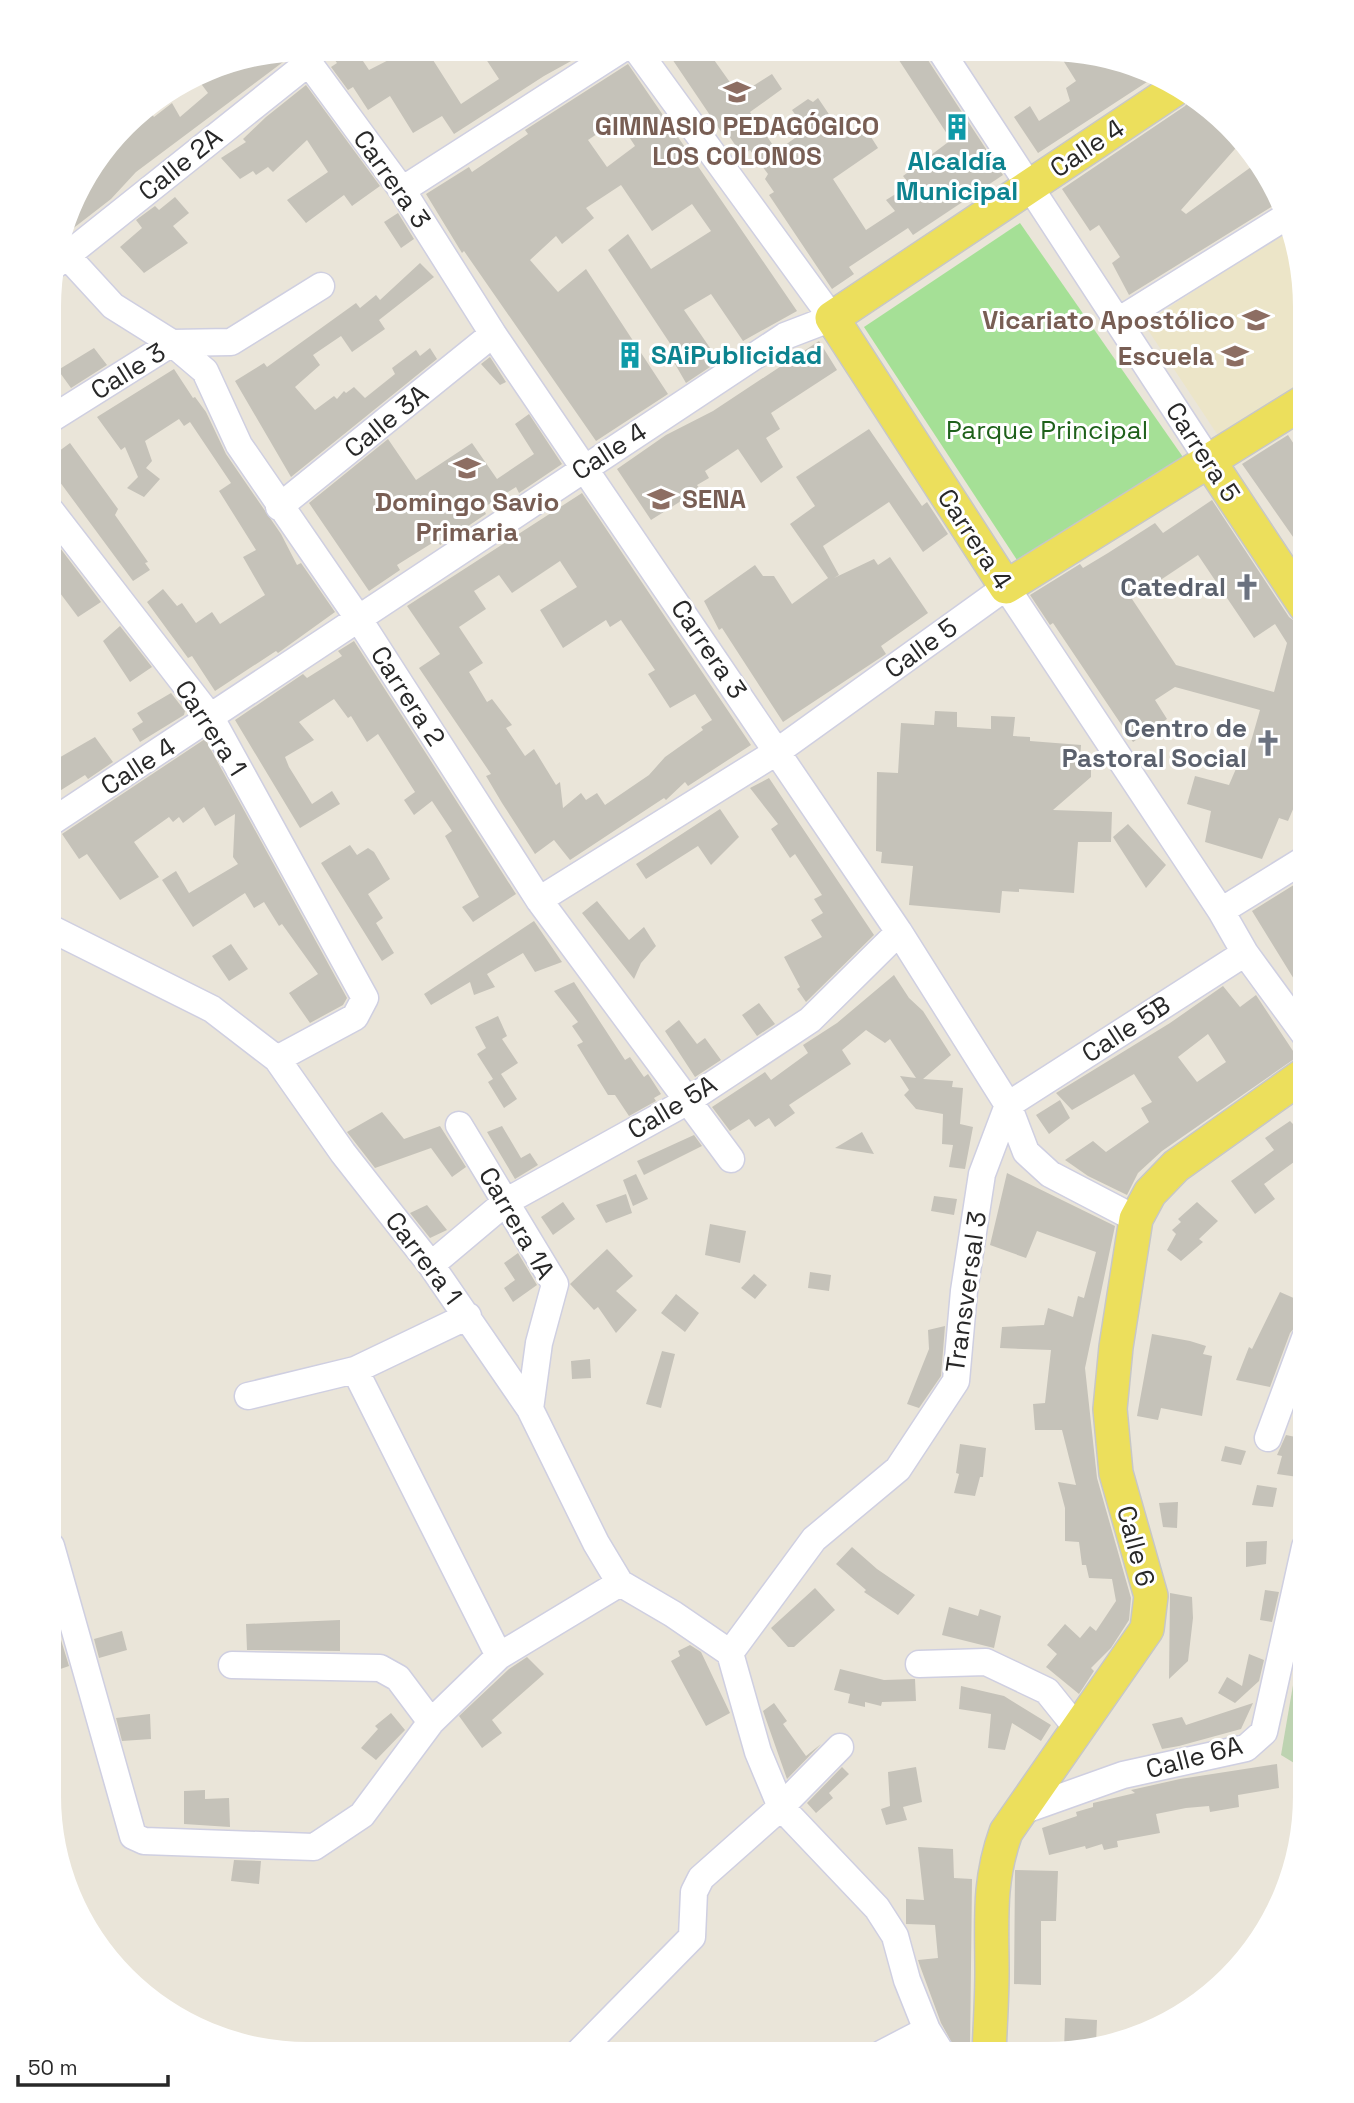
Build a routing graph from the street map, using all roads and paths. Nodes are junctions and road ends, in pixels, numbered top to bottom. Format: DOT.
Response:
graph roads {
  1 [pos="948,61"];
  2 [pos="298,62"];
  3 [pos="308,62"];
  4 [pos="602,62"];
  5 [pos="644,62"];
  6 [pos="1169,93"];
  7 [pos="1030,186"];
  8 [pos="402,190"];
  9 [pos="1278,222"];
  10 [pos="67,255"];
  11 [pos="65,265"];
  12 [pos="321,286"];
  13 [pos="832,318"];
  14 [pos="1118,321"];
  15 [pos="494,334"];
  16 [pos="172,342"];
  17 [pos="1293,409"];
  18 [pos="61,413"];
  19 [pos="1209,461"];
  20 [pos="585,467"];
  21 [pos="279,507"];
  22 [pos="61,524"];
  23 [pos="1006,587"];
  24 [pos="1293,588"];
  25 [pos="358,618"];
  26 [pos="211,718"];
  27 [pos="778,751"];
  28 [pos="61,816"];
  29 [pos="1293,867"];
  30 [pos="539,900"];
  31 [pos="1221,911"];
  32 [pos="899,932"];
  33 [pos="61,934"];
  34 [pos="1245,953"];
  35 [pos="1293,1018"];
  36 [pos="277,1059"];
  37 [pos="1292,1083"];
  38 [pos="686,1102"];
  39 [pos="1008,1105"];
  40 [pos="459,1125"];
  41 [pos="731,1159"];
  42 [pos="507,1200"];
  43 [pos="1136,1219"];
  44 [pos="431,1265"];
  45 [pos="468,1316"];
  46 [pos="355,1370"];
  47 [pos="1292,1372"];
  48 [pos="248,1396"];
  49 [pos="530,1409"];
  50 [pos="1268,1438"];
  51 [pos="61,1581"];
  52 [pos="621,1583"];
  53 [pos="1292,1602"];
  54 [pos="730,1653"];
  55 [pos="499,1656"];
  56 [pos="919,1664"];
  57 [pos="232,1665"];
  58 [pos="431,1722"];
  59 [pos="1076,1727"];
  60 [pos="840,1748"];
  61 [pos="781,1807"];
  62 [pos="1021,1811"];
  63 [pos="927,2030"];
  64 [pos="589,2042"];
  65 [pos="903,2042"];
  66 [pos="934,2042"];
  67 [pos="989,2042"];
  1 -- 7 [label="street, Carrera 5"];
  2 -- 10 [label="street, Calle 2A"];
  3 -- 8 [label="street, Carrera 3"];
  4 -- 8 [label="street"];
  5 -- 13 [label="street, Carrera 4"];
  6 -- 7 [label="main road, Calle 4"];
  7 -- 13 [label="main road, Calle 4"];
  7 -- 14 [label="street, Carrera 5"];
  8 -- 15 [label="street, Carrera 3"];
  9 -- 14 [label="street"];
  11 -- 16 [label="street, Carrera 2"];
  12 -- 16 [label="street, Calle 3"];
  13 -- 20 [label="street, Calle 4"];
  13 -- 23 [label="main road, Carrera 4"];
  14 -- 19 [label="street, Carrera 5"];
  15 -- 20 [label="street, Carrera 3"];
  15 -- 21 [label="street, Calle 3A"];
  16 -- 18 [label="street, Calle 3"];
  16 -- 21 [label="street, Carrera 2"];
  17 -- 19 [label="main road, Calle 5"];
  19 -- 23 [label="main road, Calle 5"];
  19 -- 24 [label="main road, Carrera 5"];
  20 -- 25 [label="street, Calle 4"];
  20 -- 27 [label="street, Carrera 3"];
  21 -- 25 [label="street, Carrera 2"];
  22 -- 26 [label="street, Carrera 1"];
  23 -- 27 [label="street, Calle 5"];
  23 -- 31 [label="street, Carrera 4"];
  25 -- 26 [label="street, Calle 4"];
  25 -- 30 [label="street, Carrera 2"];
  26 -- 28 [label="street, Calle 4"];
  26 -- 36 [label="street, Carrera 1"];
  27 -- 30 [label="street, Calle 5"];
  27 -- 32 [label="street, Carrera 3"];
  29 -- 31 [label="street"];
  30 -- 38 [label="street, Carrera 2"];
  31 -- 34 [label="street, Carrera 4"];
  32 -- 38 [label="street, Calle 5A"];
  32 -- 39 [label="street, Carrera 3"];
  33 -- 36 [label="street, Carrera 1"];
  34 -- 35 [label="street, Carrera 4"];
  34 -- 39 [label="street, Calle 5B"];
  36 -- 44 [label="street, Carrera 1"];
  37 -- 43 [label="main road, Calle 6"];
  38 -- 41 [label="street, Carrera 2"];
  38 -- 42 [label="street, Calle 5A"];
  39 -- 43 [label="street, Carrera 3"];
  39 -- 54 [label="street, Transversal 3"];
  40 -- 42 [label="street, Carrera 1A"];
  42 -- 44 [label="street, Calle 5A"];
  42 -- 49 [label="street, Carrera 1A"];
  43 -- 59 [label="main road, Calle 6"];
  44 -- 45 [label="street, Carrera 1"];
  45 -- 46 [label="street"];
  45 -- 49 [label="street, Carrera 1"];
  46 -- 48 [label="street"];
  46 -- 55 [label="street"];
  47 -- 50 [label="street"];
  49 -- 52 [label="street, Carrera 1"];
  51 -- 58 [label="street"];
  52 -- 54 [label="street, Carrera 1"];
  52 -- 55 [label="street"];
  53 -- 62 [label="street, Calle 6A"];
  54 -- 61 [label="street"];
  55 -- 58 [label="street"];
  56 -- 59 [label="street"];
  57 -- 58 [label="street"];
  59 -- 62 [label="main road, Calle 6"];
  60 -- 61 [label="street"];
  61 -- 63 [label="street"];
  61 -- 64 [label="street"];
  62 -- 67 [label="main road, Calle 6"];
  63 -- 65 [label="street"];
  63 -- 66 [label="street"];
}
